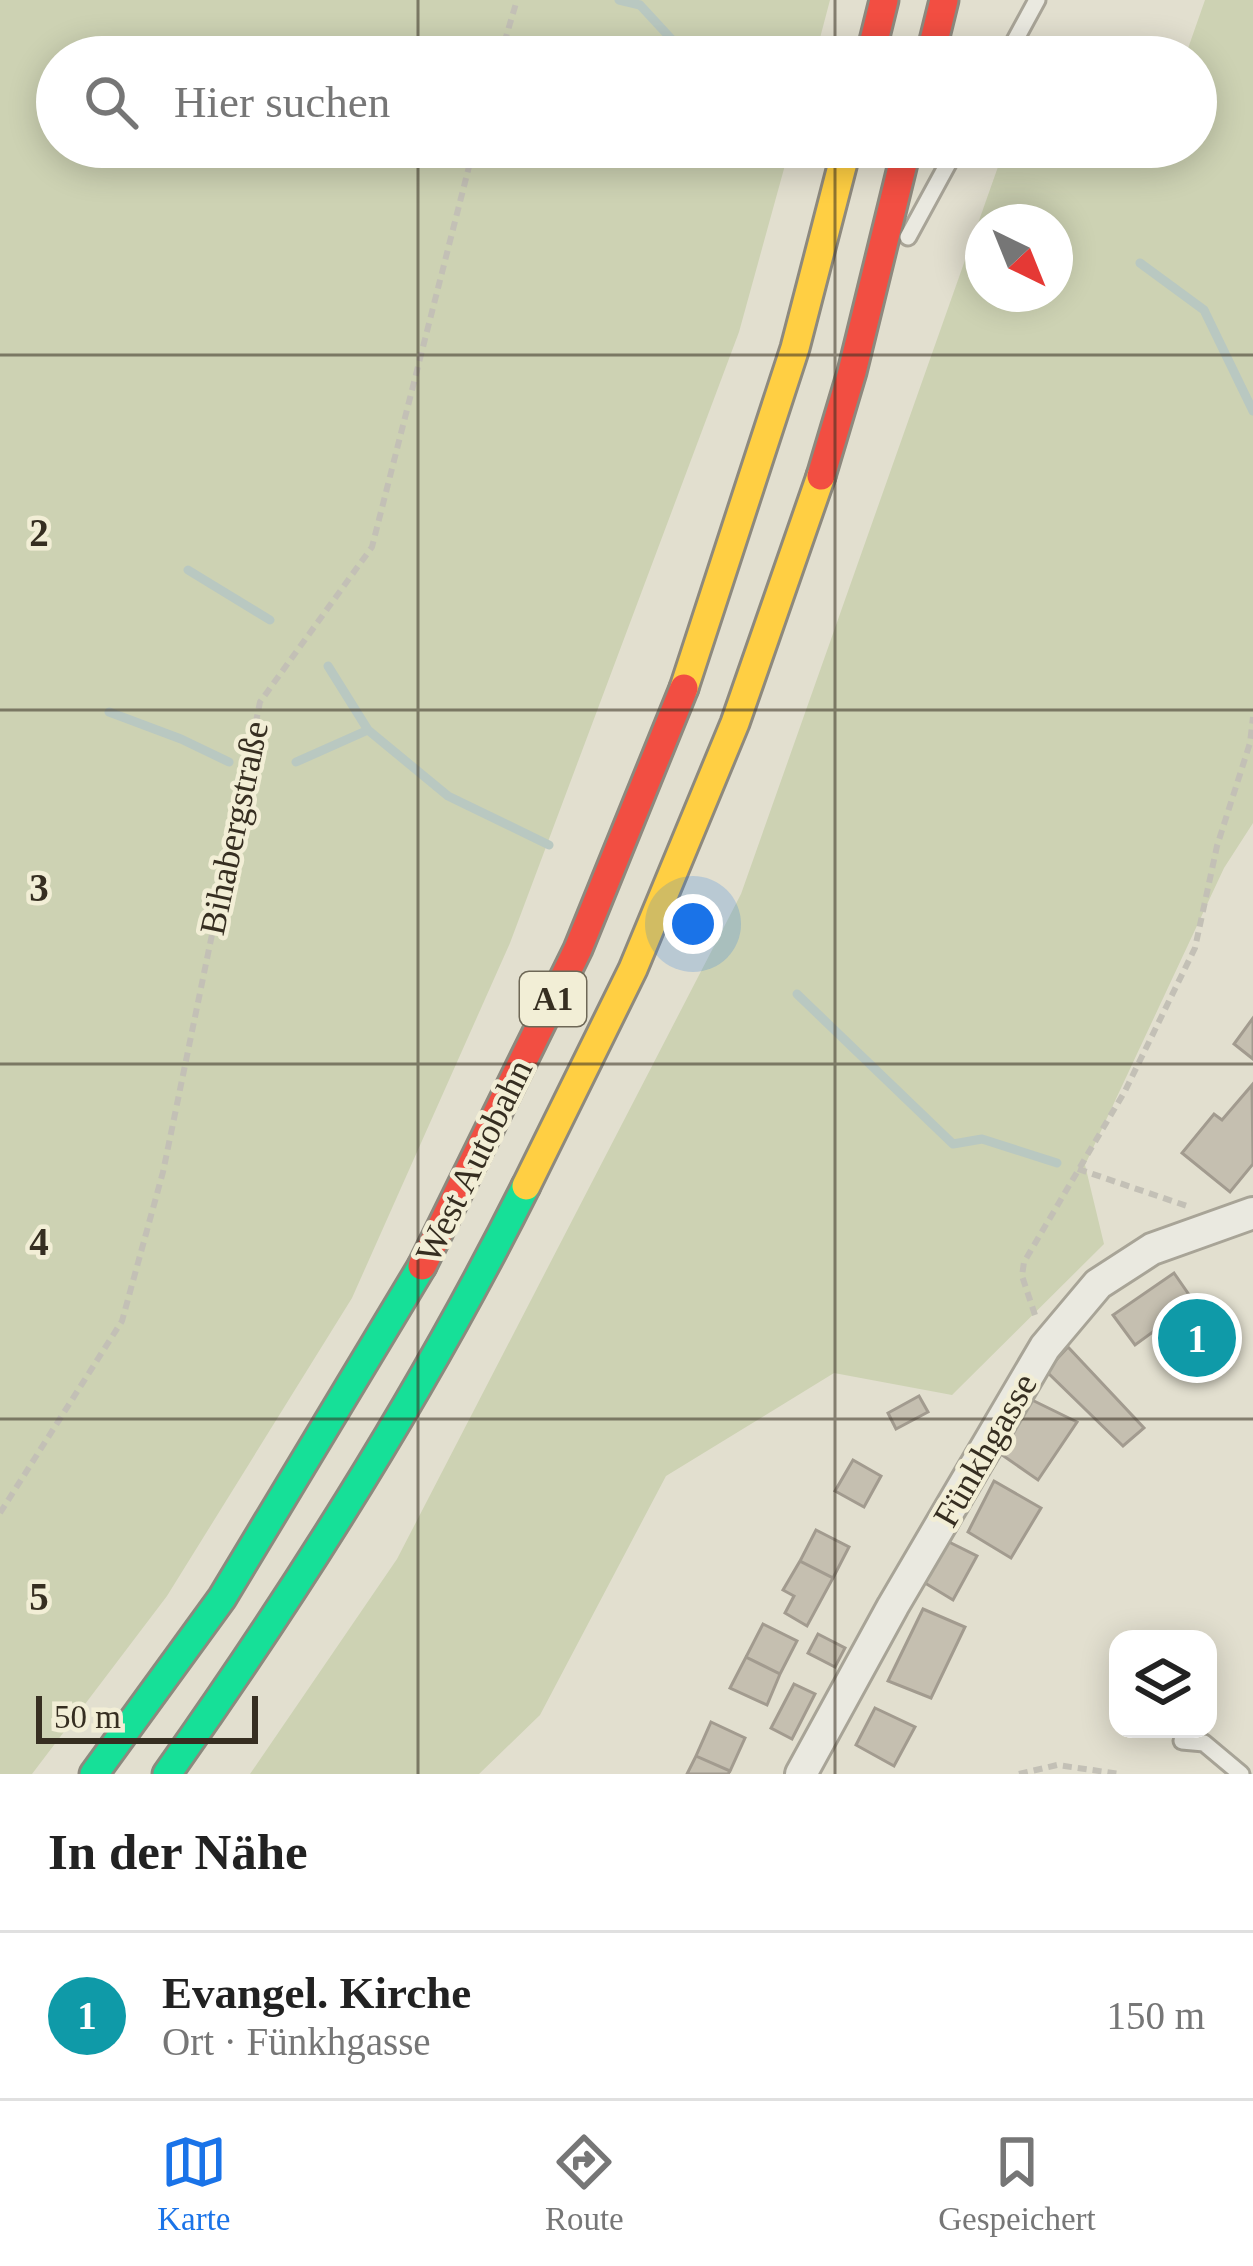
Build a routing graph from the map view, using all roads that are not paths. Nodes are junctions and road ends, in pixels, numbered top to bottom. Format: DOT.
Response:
graph roads {
  1 [pos="884,0"];
  2 [pos="944,0"];
  3 [pos="1037,0"];
  4 [pos="875,36"];
  5 [pos="935,36"];
  6 [pos="1017,36"];
  7 [pos="842,168"];
  8 [pos="902,168"];
  9 [pos="945,168"];
  10 [pos="866,313"];
  11 [pos="1253,1213"];
  12 [pos="1182,1741"];
  13 [pos="94,1774"];
  14 [pos="167,1774"];
  15 [pos="801,1774"];
  16 [pos="1241,1774"];
  1 -- 4 [label="highway"];
  2 -- 5 [label="highway"];
  3 -- 6 [label="lane"];
  7 -- 13 [label="highway, West Autobahn / A1"];
  8 -- 10 [label="highway, West Autobahn / A1"];
  9 -- 10 [label="lane"];
  10 -- 14 [label="highway, West Autobahn / A1"];
  11 -- 15 [label="street, Fünkhgasse"];
  12 -- 16 [label="lane"];
}
